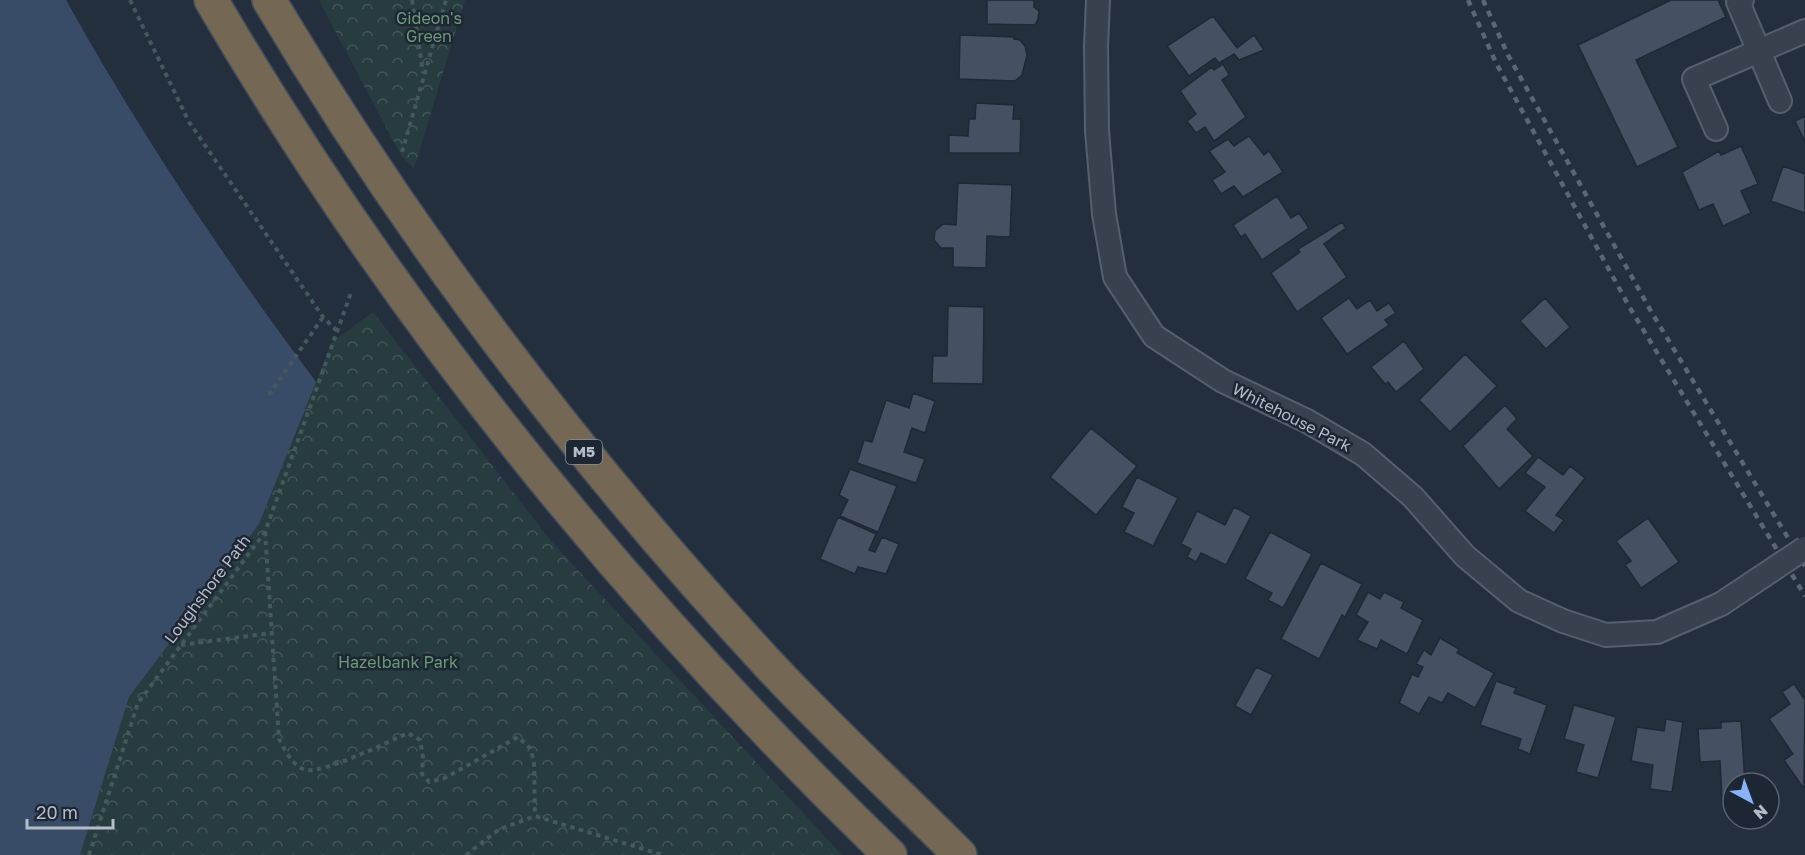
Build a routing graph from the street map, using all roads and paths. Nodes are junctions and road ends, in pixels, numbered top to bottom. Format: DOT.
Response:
graph roads {
  1 [pos="130,0"];
  2 [pos="211,0"];
  3 [pos="269,0"];
  4 [pos="412,0"];
  5 [pos="446,0"];
  6 [pos="1098,0"];
  7 [pos="1742,0"];
  8 [pos="1805,31"];
  9 [pos="1760,50"];
  10 [pos="424,76"];
  11 [pos="1780,101"];
  12 [pos="1716,129"];
  13 [pos="401,155"];
  14 [pos="352,290"];
  15 [pos="323,317"];
  16 [pos="338,332"];
  17 [pos="269,395"];
  18 [pos="265,532"];
  19 [pos="1805,548"];
  20 [pos="272,633"];
  21 [pos="181,645"];
  22 [pos="535,816"];
  23 [pos="89,855"];
  24 [pos="466,855"];
  25 [pos="663,855"];
  26 [pos="890,855"];
  27 [pos="960,855"];
  1 -- 15 [label="path"];
  2 -- 26 [label="highway"];
  3 -- 27 [label="highway, M5"];
  4 -- 10 [label="path"];
  5 -- 10 [label="path"];
  6 -- 19 [label="street, Whitehouse Park, bridge"];
  7 -- 9 [label="street"];
  8 -- 9 [label="street"];
  9 -- 11 [label="street"];
  9 -- 12 [label="street"];
  10 -- 13 [label="path"];
  14 -- 16 [label="path, Loughshore Path"];
  15 -- 16 [label="path"];
  15 -- 17 [label="path"];
  16 -- 18 [label="path, Loughshore Path"];
  18 -- 20 [label="path"];
  18 -- 21 [label="path, Loughshore Path"];
  20 -- 21 [label="path"];
  20 -- 22 [label="path"];
  21 -- 23 [label="path, Loughshore Path"];
  22 -- 24 [label="path"];
  22 -- 25 [label="path"];
}
